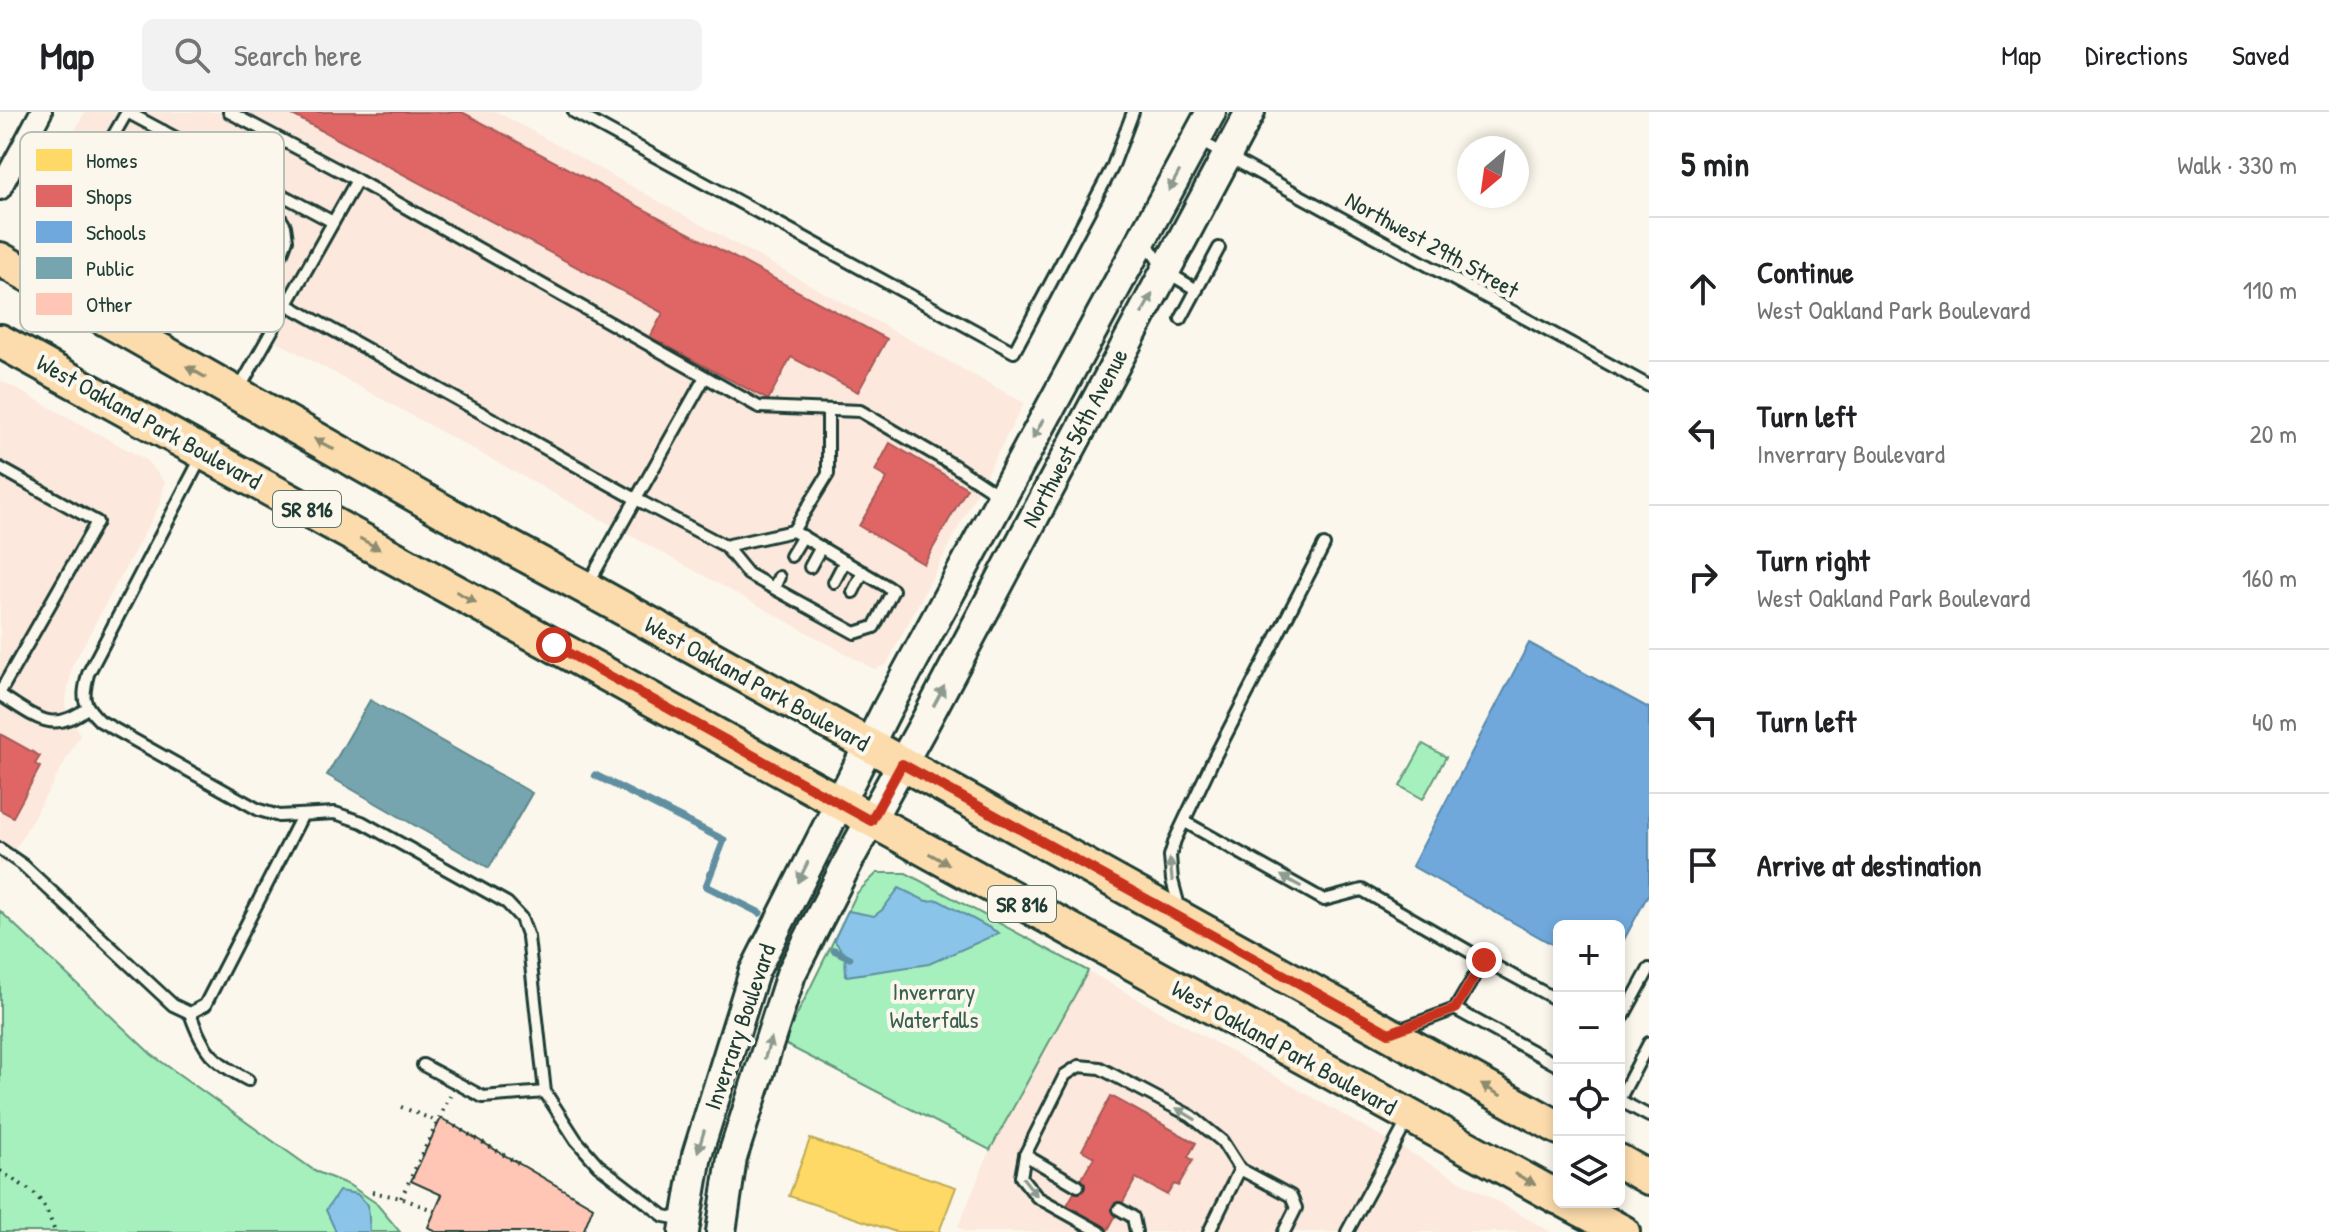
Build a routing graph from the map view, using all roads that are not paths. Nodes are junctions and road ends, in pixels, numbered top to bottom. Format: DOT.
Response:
graph roads {
  1 [pos="41,112"];
  2 [pos="127,112"];
  3 [pos="229,112"];
  4 [pos="574,112"];
  5 [pos="1133,112"];
  6 [pos="1211,112"];
  7 [pos="1250,112"];
  8 [pos="163,131"];
  9 [pos="30,132"];
  10 [pos="115,132"];
  11 [pos="267,132"];
  12 [pos="1196,139"];
  13 [pos="284,141"];
  14 [pos="20,151"];
  15 [pos="1227,156"];
  16 [pos="357,180"];
  17 [pos="0,189"];
  18 [pos="284,196"];
  19 [pos="333,222"];
  20 [pos="284,224"];
  21 [pos="1143,236"];
  22 [pos="284,248"];
  23 [pos="1219,248"];
  24 [pos="0,259"];
  25 [pos="20,270"];
  26 [pos="1165,271"];
  27 [pos="1197,290"];
  28 [pos="286,304"];
  29 [pos="284,308"];
  30 [pos="1181,319"];
  31 [pos="128,332"];
  32 [pos="270,332"];
  33 [pos="0,341"];
  34 [pos="705,377"];
  35 [pos="1649,386"];
  36 [pos="236,394"];
  37 [pos="828,410"];
  38 [pos="204,452"];
  39 [pos="0,468"];
  40 [pos="1001,497"];
  41 [pos="636,499"];
  42 [pos="798,533"];
  43 [pos="1324,545"];
  44 [pos="725,546"];
  45 [pos="821,547"];
  46 [pos="791,556"];
  47 [pos="845,561"];
  48 [pos="810,567"];
  49 [pos="863,572"];
  50 [pos="779,577"];
  51 [pos="834,582"];
  52 [pos="586,588"];
  53 [pos="774,588"];
  54 [pos="853,592"];
  55 [pos="842,612"];
  56 [pos="836,622"];
  57 [pos="0,694"];
  58 [pos="87,708"];
  59 [pos="868,745"];
  60 [pos="902,764"];
  61 [pos="838,803"];
  62 [pos="302,816"];
  63 [pos="871,821"];
  64 [pos="1185,822"];
  65 [pos="0,849"];
  66 [pos="1183,920"];
  67 [pos="1484,960"];
  68 [pos="1649,969"];
  69 [pos="1553,998"];
  70 [pos="1455,1009"];
  71 [pos="190,1013"];
  72 [pos="1625,1013"];
  73 [pos="1389,1033"];
  74 [pos="1649,1043"];
  75 [pos="1646,1056"];
  76 [pos="1555,1064"];
  77 [pos="423,1065"];
  78 [pos="248,1080"];
  79 [pos="1625,1090"];
  80 [pos="545,1092"];
  81 [pos="1625,1103"];
  82 [pos="1649,1116"];
  83 [pos="1410,1117"];
  84 [pos="1553,1125"];
  85 [pos="1025,1155"];
  86 [pos="1625,1164"];
  87 [pos="1240,1169"];
  88 [pos="1649,1178"];
  89 [pos="1078,1186"];
  90 [pos="1553,1195"];
  91 [pos="1578,1208"];
  92 [pos="1119,1209"];
  93 [pos="691,1228"];
  94 [pos="1351,1231"];
  95 [pos="721,1232"];
  96 [pos="1100,1232"];
  97 [pos="1136,1232"];
  98 [pos="1209,1232"];
  99 [pos="1284,1232"];
  100 [pos="1623,1232"];
  1 -- 9 [label="street"];
  2 -- 8 [label="lane"];
  2 -- 10 [label="lane"];
  3 -- 11 [label="lane"];
  4 -- 5 [label="lane"];
  6 -- 12 [label="street, Northwest 56th Avenue"];
  7 -- 15 [label="street, Northwest 56th Avenue"];
  12 -- 15 [label="lane, Northwest 29th Street"];
  12 -- 21 [label="street, Northwest 56th Avenue, one-way"];
  13 -- 16 [label="lane"];
  14 -- 17 [label="street"];
  15 -- 26 [label="street, Northwest 56th Avenue"];
  15 -- 35 [label="lane, Northwest 29th Street"];
  16 -- 19 [label="lane"];
  16 -- 34 [label="lane"];
  18 -- 19 [label="lane"];
  19 -- 28 [label="lane"];
  20 -- 22 [label="lane"];
  21 -- 26 [label="lane"];
  21 -- 40 [label="street, Northwest 56th Avenue, one-way"];
  23 -- 27 [label="lane"];
  25 -- 24 [label="main road, West Oakland Park Boulevard / SR 816, one-way"];
  26 -- 27 [label="lane"];
  60 -- 26 [label="street, Northwest 56th Avenue, one-way"];
  27 -- 30 [label="lane"];
  28 -- 29 [label="lane"];
  28 -- 41 [label="lane"];
  36 -- 31 [label="main road, West Oakland Park Boulevard / SR 816, one-way"];
  32 -- 36 [label="lane"];
  33 -- 38 [label="main road, West Oakland Park Boulevard / SR 816"];
  34 -- 37 [label="lane"];
  34 -- 41 [label="lane"];
  52 -- 36 [label="main road, West Oakland Park Boulevard / SR 816, one-way"];
  37 -- 40 [label="lane"];
  37 -- 42 [label="lane"];
  38 -- 58 [label="lane"];
  38 -- 61 [label="main road, West Oakland Park Boulevard / SR 816, one-way"];
  39 -- 57 [label="lane"];
  40 -- 59 [label="street, Northwest 56th Avenue"];
  41 -- 44 [label="lane"];
  41 -- 52 [label="lane"];
  42 -- 44 [label="lane"];
  42 -- 45 [label="lane"];
  42 -- 46 [label="lane"];
  43 -- 64 [label="lane"];
  44 -- 53 [label="lane"];
  45 -- 47 [label="lane"];
  45 -- 48 [label="lane"];
  47 -- 49 [label="lane"];
  47 -- 51 [label="lane"];
  49 -- 54 [label="lane"];
  49 -- 56 [label="lane"];
  50 -- 53 [label="lane"];
  52 -- 59 [label="main road, West Oakland Park Boulevard / SR 816"];
  53 -- 56 [label="lane"];
  55 -- 56 [label="lane"];
  57 -- 58 [label="lane"];
  58 -- 62 [label="lane"];
  59 -- 60 [label="main road, West Oakland Park Boulevard / SR 816"];
  59 -- 61 [label="street, Inverrary Boulevard"];
  60 -- 63 [label="street, Inverrary Boulevard"];
  60 -- 66 [label="main road, West Oakland Park Boulevard / SR 816"];
  61 -- 63 [label="main road, West Oakland Park Boulevard / SR 816"];
  61 -- 93 [label="street, Inverrary Boulevard, one-way"];
  62 -- 71 [label="lane"];
  62 -- 80 [label="lane"];
  63 -- 83 [label="main road, West Oakland Park Boulevard / SR 816, one-way"];
  95 -- 63 [label="street, Inverrary Boulevard, one-way"];
  66 -- 64 [label="lane, one-way"];
  67 -- 64 [label="lane, one-way"];
  65 -- 71 [label="lane"];
  66 -- 73 [label="main road, West Oakland Park Boulevard / SR 816"];
  67 -- 69 [label="lane"];
  67 -- 70 [label="lane"];
  68 -- 72 [label="lane"];
  70 -- 73 [label="lane"];
  70 -- 76 [label="lane"];
  71 -- 78 [label="lane"];
  84 -- 73 [label="main road, West Oakland Park Boulevard / SR 816, one-way"];
  74 -- 75 [label="lane"];
  75 -- 79 [label="lane"];
  77 -- 80 [label="lane"];
  80 -- 93 [label="lane"];
  81 -- 82 [label="lane"];
  83 -- 90 [label="main road, West Oakland Park Boulevard / SR 816, one-way"];
  83 -- 94 [label="lane"];
  87 -- 85 [label="lane, one-way"];
  85 -- 89 [label="lane"];
  85 -- 96 [label="lane, one-way"];
  86 -- 88 [label="main road"];
  87 -- 98 [label="lane"];
  87 -- 99 [label="lane"];
  91 -- 100 [label="main road"];
  92 -- 97 [label="lane"];
}
